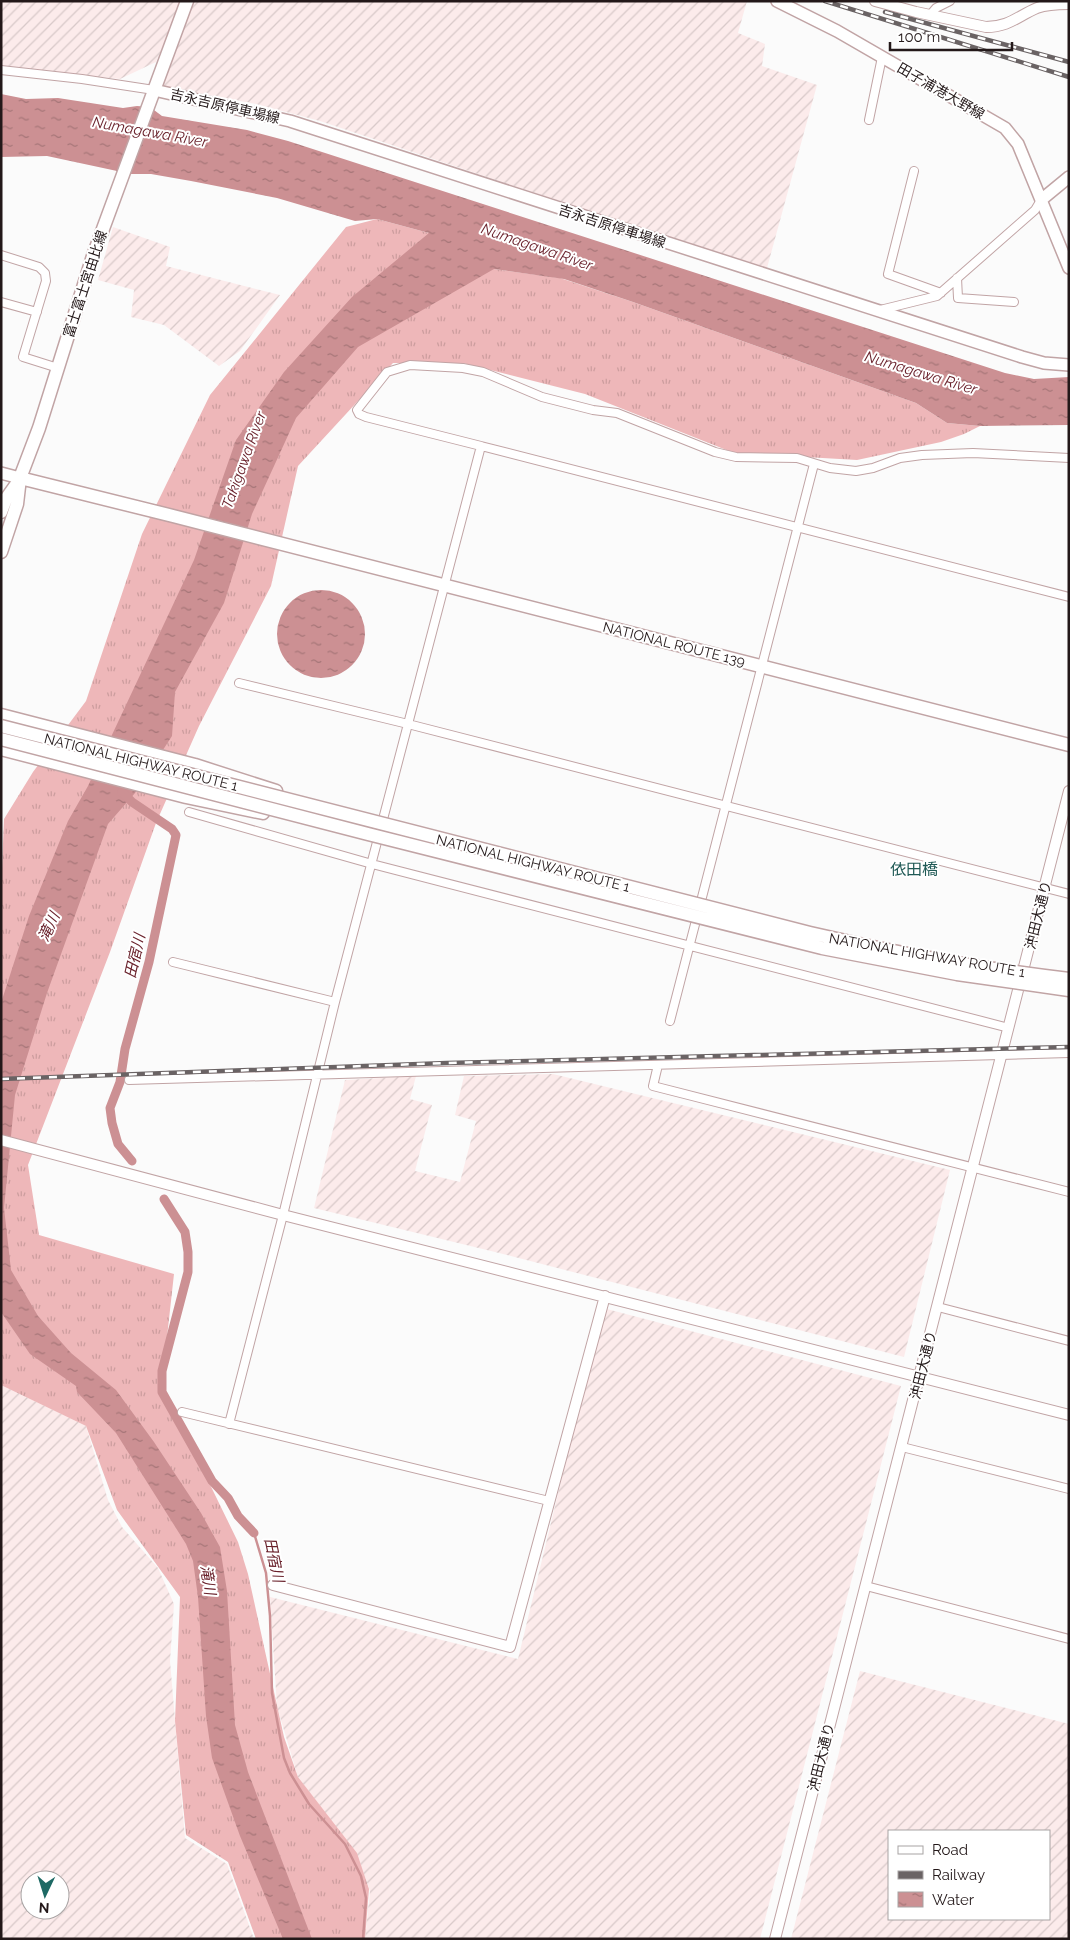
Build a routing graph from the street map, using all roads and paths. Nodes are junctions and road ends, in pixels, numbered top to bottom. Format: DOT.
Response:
graph roads {
  1 [pos="187,1"];
  2 [pos="777,1"];
  3 [pos="876,1"];
  4 [pos="950,1"];
  5 [pos="1069,4"];
  6 [pos="930,15"];
  7 [pos="882,57"];
  8 [pos="1,70"];
  9 [pos="153,93"];
  10 [pos="869,120"];
  11 [pos="914,172"];
  12 [pos="1069,176"];
  13 [pos="1041,200"];
  14 [pos="1065,248"];
  15 [pos="1,255"];
  16 [pos="1069,268"];
  17 [pos="957,278"];
  18 [pos="941,293"];
  19 [pos="1,302"];
  20 [pos="1014,302"];
  21 [pos="878,310"];
  22 [pos="37,312"];
  23 [pos="1069,365"];
  24 [pos="58,368"];
  25 [pos="481,446"];
  26 [pos="1069,458"];
  27 [pos="814,464"];
  28 [pos="1,474"];
  29 [pos="20,478"];
  30 [pos="1,512"];
  31 [pos="798,527"];
  32 [pos="1,552"];
  33 [pos="445,585"];
  34 [pos="1069,597"];
  35 [pos="762,666"];
  36 [pos="239,683"];
  37 [pos="1,710"];
  38 [pos="1,715"];
  39 [pos="18,719"];
  40 [pos="408,724"];
  41 [pos="1,726"];
  42 [pos="1,739"];
  43 [pos="1069,745"];
  44 [pos="4,751"];
  45 [pos="1069,792"];
  46 [pos="726,805"];
  47 [pos="189,812"];
  48 [pos="369,828"];
  49 [pos="372,864"];
  50 [pos="1045,888"];
  51 [pos="1069,894"];
  52 [pos="689,945"];
  53 [pos="173,962"];
  54 [pos="1069,979"];
  55 [pos="1069,990"];
  56 [pos="335,1002"];
  57 [pos="670,1021"];
  58 [pos="1009,1028"];
  59 [pos="1069,1053"];
  60 [pos="1002,1055"];
  61 [pos="658,1064"];
  62 [pos="318,1074"];
  63 [pos="129,1080"];
  64 [pos="1,1140"];
  65 [pos="974,1168"];
  66 [pos="1069,1192"];
  67 [pos="283,1215"];
  68 [pos="605,1296"];
  69 [pos="938,1307"];
  70 [pos="1069,1341"];
  71 [pos="920,1377"];
  72 [pos="182,1412"];
  73 [pos="1069,1415"];
  74 [pos="229,1424"];
  75 [pos="902,1447"];
  76 [pos="1069,1490"];
  77 [pos="549,1501"];
  78 [pos="273,1585"];
  79 [pos="866,1586"];
  80 [pos="1069,1639"];
  81 [pos="775,1939"];
  1 -- 9 [label="main road, 富士富士宮由比線"];
  2 -- 7 [label="main road, 田子浦港大野線"];
  3 -- 6 [label="street"];
  4 -- 6 [label="street"];
  5 -- 6 [label="street"];
  7 -- 10 [label="street"];
  7 -- 13 [label="main road, 田子浦港大野線"];
  8 -- 9 [label="street"];
  9 -- 21 [label="main road, 吉永吉原停車場線"];
  9 -- 24 [label="main road, 富士富士宮由比線"];
  11 -- 18 [label="street"];
  12 -- 13 [label="main road"];
  13 -- 14 [label="main road"];
  13 -- 17 [label="street"];
  14 -- 16 [label="main road"];
  15 -- 22 [label="street"];
  17 -- 18 [label="street"];
  17 -- 20 [label="street"];
  18 -- 21 [label="street"];
  19 -- 22 [label="street"];
  21 -- 23 [label="main road, 吉永吉原停車場線"];
  22 -- 24 [label="street"];
  24 -- 29 [label="main road, 富士富士宮由比線"];
  25 -- 27 [label="street"];
  25 -- 31 [label="street"];
  25 -- 33 [label="street"];
  26 -- 27 [label="street"];
  27 -- 31 [label="street"];
  28 -- 29 [label="main road"];
  29 -- 30 [label="main road"];
  29 -- 32 [label="main road"];
  29 -- 33 [label="main road, NATIONAL ROUTE 139"];
  31 -- 34 [label="street"];
  31 -- 35 [label="street"];
  33 -- 35 [label="main road, NATIONAL ROUTE 139"];
  33 -- 40 [label="street"];
  35 -- 43 [label="main road, NATIONAL ROUTE 139"];
  35 -- 46 [label="street"];
  36 -- 40 [label="street"];
  37 -- 39 [label="main road"];
  38 -- 39 [label="main road"];
  39 -- 48 [label="main road, bridge"];
  40 -- 46 [label="street"];
  40 -- 49 [label="street"];
  41 -- 48 [label="main road, NATIONAL HIGHWAY ROUTE 1, bridge"];
  42 -- 48 [label="main road, NATIONAL HIGHWAY ROUTE 1, bridge"];
  44 -- 48 [label="main road, bridge"];
  45 -- 50 [label="street, 沖田大通り"];
  46 -- 50 [label="street"];
  46 -- 52 [label="street"];
  47 -- 49 [label="street"];
  48 -- 54 [label="main road, NATIONAL HIGHWAY ROUTE 1, bridge"];
  48 -- 55 [label="main road, NATIONAL HIGHWAY ROUTE 1, bridge"];
  49 -- 52 [label="street"];
  49 -- 56 [label="street"];
  50 -- 51 [label="street"];
  50 -- 58 [label="street, 沖田大通り"];
  52 -- 57 [label="street"];
  52 -- 58 [label="street"];
  53 -- 56 [label="street"];
  56 -- 62 [label="street"];
  58 -- 60 [label="street, 沖田大通り"];
  59 -- 60 [label="street"];
  60 -- 61 [label="street"];
  60 -- 65 [label="street, 沖田大通り"];
  61 -- 62 [label="street"];
  61 -- 65 [label="street"];
  62 -- 63 [label="street"];
  62 -- 67 [label="street"];
  64 -- 67 [label="street"];
  65 -- 66 [label="street"];
  65 -- 69 [label="street, 沖田大通り"];
  67 -- 68 [label="street"];
  67 -- 74 [label="street"];
  68 -- 71 [label="street"];
  68 -- 77 [label="street"];
  69 -- 70 [label="street"];
  69 -- 71 [label="street, 沖田大通り"];
  71 -- 73 [label="street"];
  71 -- 75 [label="street, 沖田大通り"];
  72 -- 74 [label="street"];
  74 -- 77 [label="street"];
  75 -- 76 [label="street"];
  75 -- 79 [label="street, 沖田大通り"];
  77 -- 78 [label="street"];
  79 -- 80 [label="street"];
  79 -- 81 [label="street, 沖田大通り"];
}
